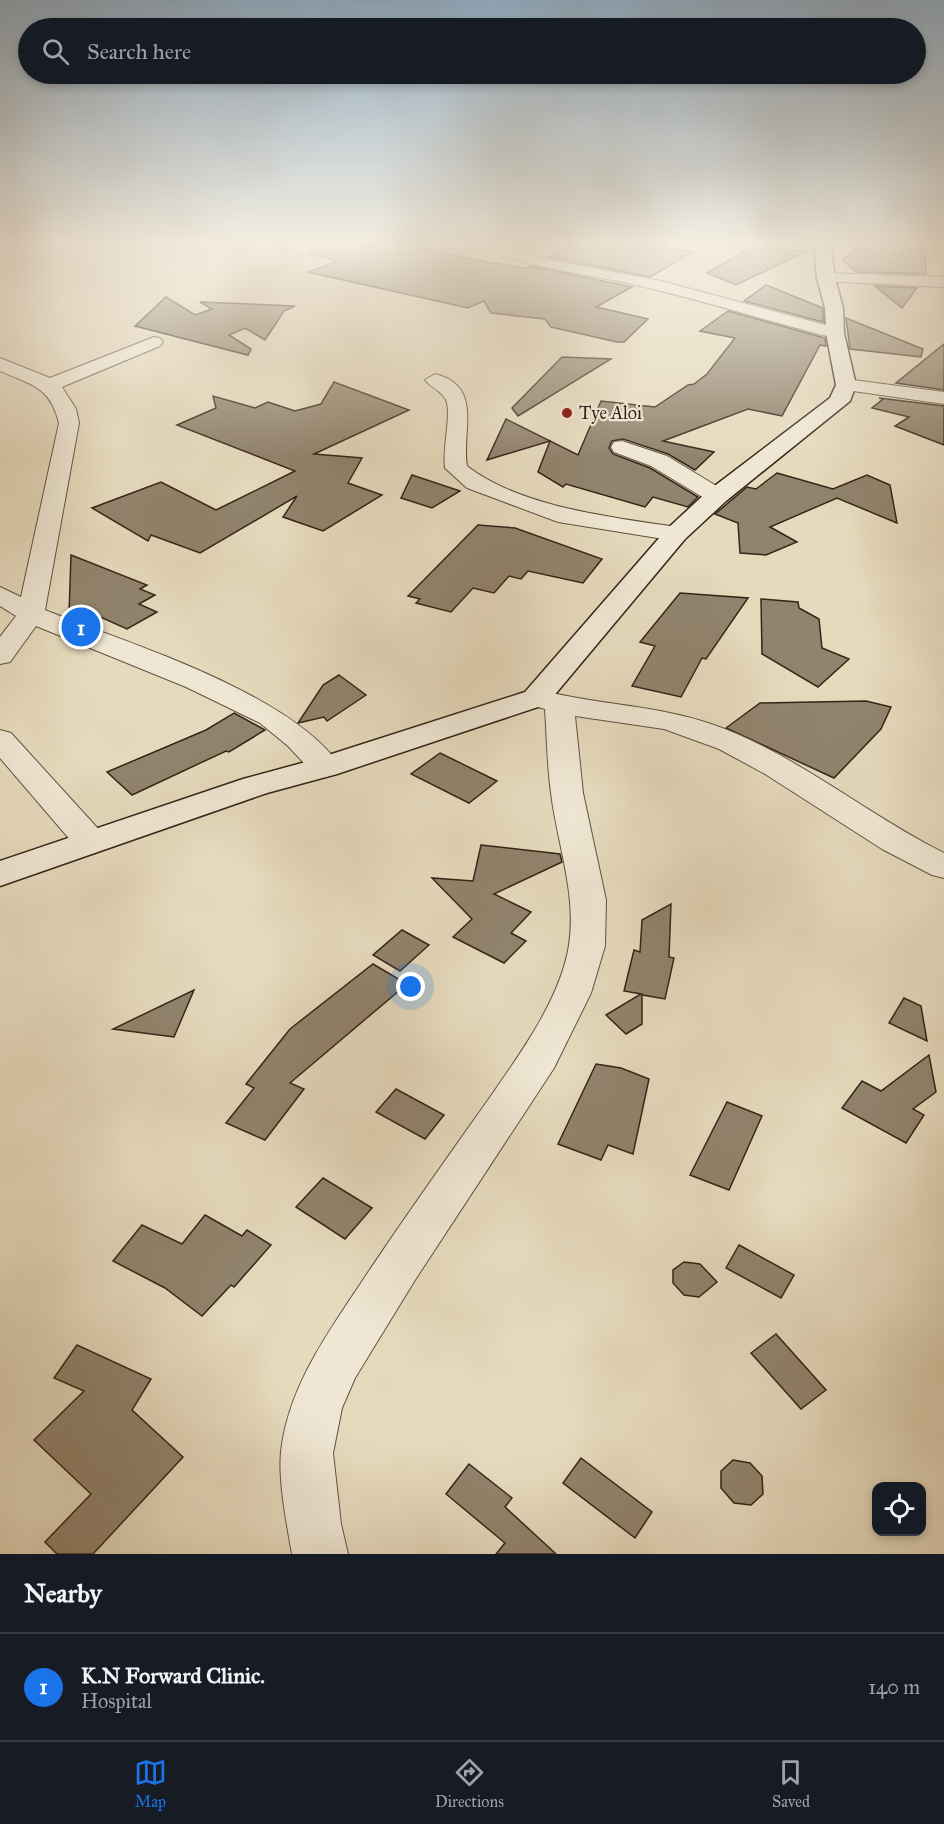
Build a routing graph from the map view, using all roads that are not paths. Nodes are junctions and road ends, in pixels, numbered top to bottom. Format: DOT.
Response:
graph roads {
  1 [pos="761,314"];
  2 [pos="834,314"];
  3 [pos="835,333"];
  4 [pos="153,342"];
  5 [pos="0,364"];
  6 [pos="435,380"];
  7 [pos="50,385"];
  8 [pos="846,385"];
  9 [pos="944,398"];
  10 [pos="622,447"];
  11 [pos="717,496"];
  12 [pos="676,534"];
  13 [pos="0,595"];
  14 [pos="31,614"];
  15 [pos="0,656"];
  16 [pos="548,701"];
  17 [pos="0,739"];
  18 [pos="325,767"];
  19 [pos="90,841"];
  20 [pos="944,867"];
  21 [pos="0,874"];
  22 [pos="320,1554"];
  1 -- 3 [label="street"];
  2 -- 3 [label="street"];
  3 -- 8 [label="street"];
  4 -- 7 [label="street"];
  5 -- 7 [label="street"];
  6 -- 12 [label="street"];
  7 -- 14 [label="street"];
  8 -- 9 [label="street"];
  8 -- 11 [label="street"];
  10 -- 11 [label="street"];
  11 -- 12 [label="street"];
  12 -- 16 [label="street"];
  13 -- 14 [label="street"];
  14 -- 15 [label="street"];
  14 -- 18 [label="street"];
  16 -- 18 [label="street"];
  16 -- 20 [label="street"];
  16 -- 22 [label="street"];
  17 -- 19 [label="street"];
  18 -- 19 [label="street"];
  19 -- 21 [label="street"];
}
